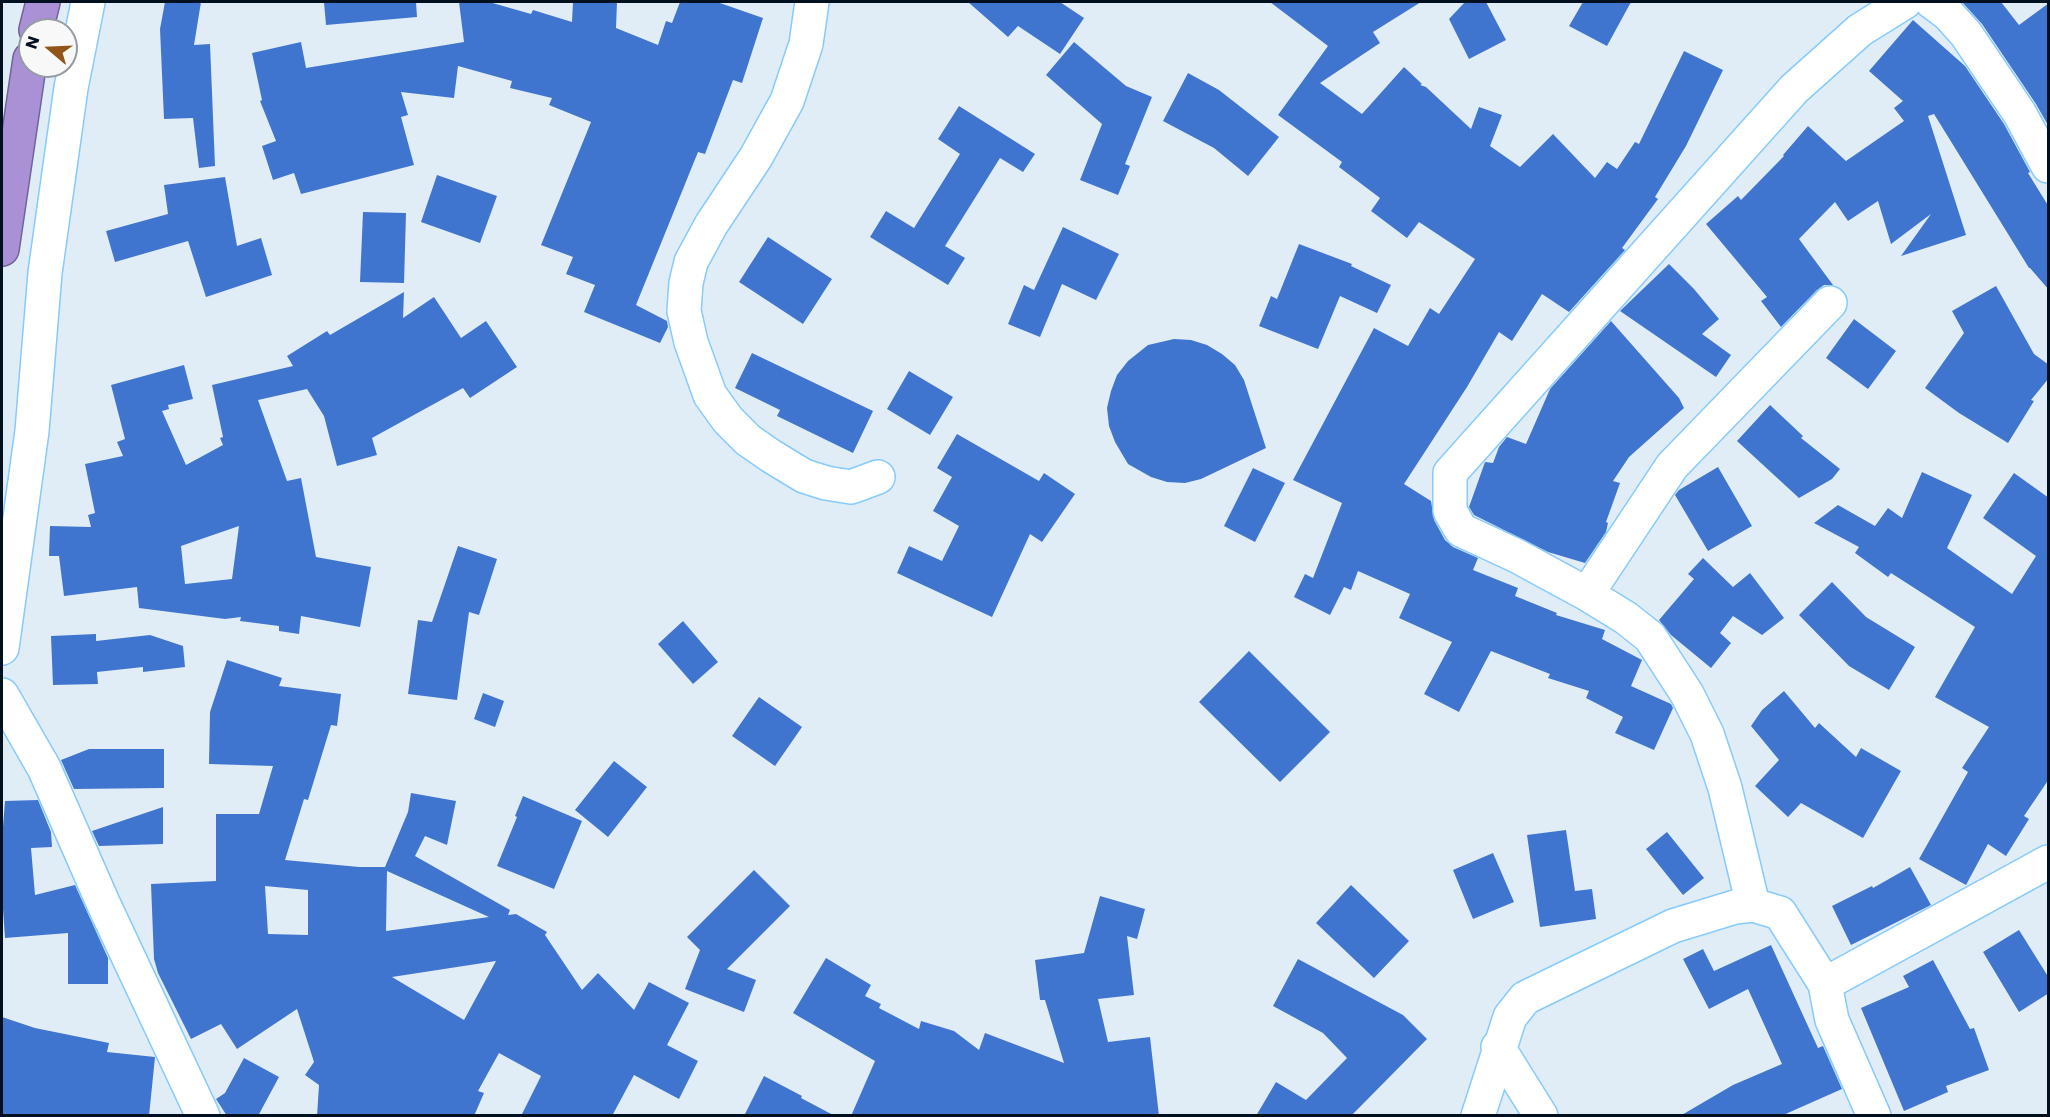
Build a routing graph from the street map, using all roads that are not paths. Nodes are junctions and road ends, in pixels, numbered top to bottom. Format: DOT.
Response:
graph roads {
  1 [pos="43,2"];
  2 [pos="88,2"];
  3 [pos="812,2"];
  4 [pos="1905,2"];
  5 [pos="1932,2"];
  6 [pos="39,18"];
  7 [pos="27,78"];
  8 [pos="2049,166"];
  9 [pos="2,249"];
  10 [pos="1830,303"];
  11 [pos="878,477"];
  12 [pos="1587,594"];
  13 [pos="2,648"];
  14 [pos="2,695"];
  15 [pos="2049,862"];
  16 [pos="1753,905"];
  17 [pos="1825,984"];
  18 [pos="1498,1047"];
  19 [pos="203,1116"];
  20 [pos="1478,1116"];
  21 [pos="1541,1116"];
  22 [pos="1874,1116"];
  1 -- 6 [label="highway"];
  2 -- 13 [label="street"];
  3 -- 11 [label="street"];
  4 -- 12 [label="street"];
  5 -- 8 [label="street"];
  7 -- 9 [label="highway"];
  10 -- 12 [label="street"];
  12 -- 16 [label="street"];
  14 -- 19 [label="street"];
  15 -- 17 [label="street"];
  16 -- 17 [label="street"];
  16 -- 18 [label="street"];
  17 -- 22 [label="street"];
  18 -- 20 [label="street"];
  18 -- 21 [label="street"];
}
